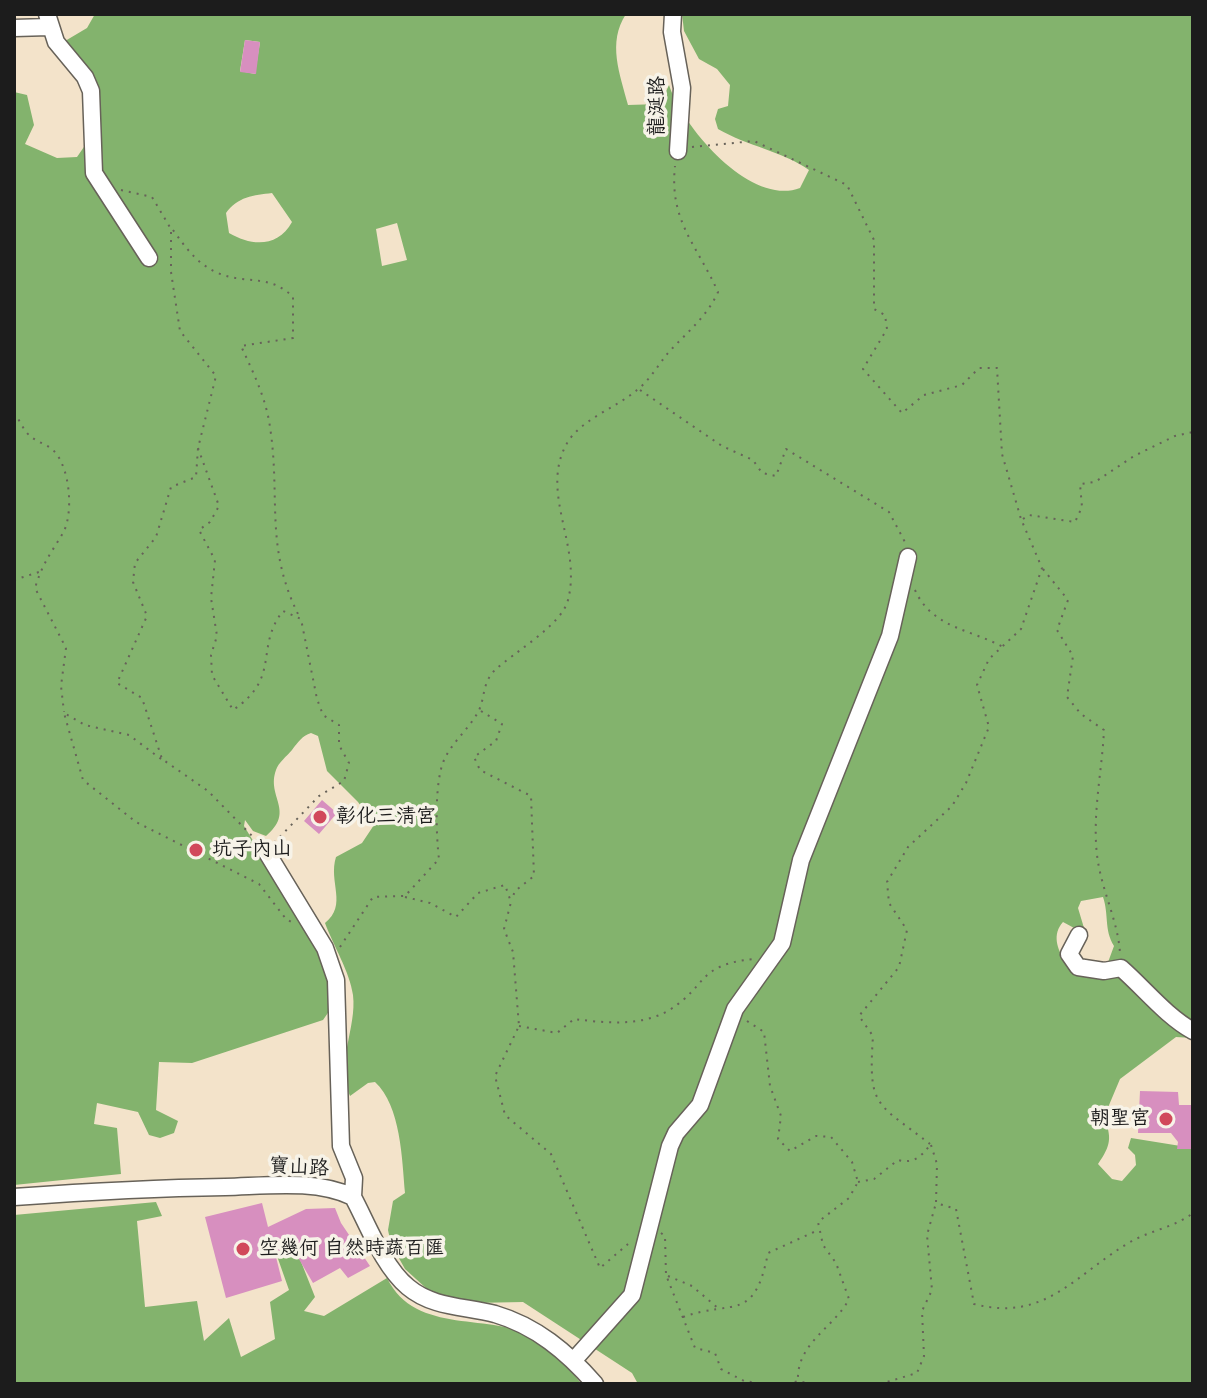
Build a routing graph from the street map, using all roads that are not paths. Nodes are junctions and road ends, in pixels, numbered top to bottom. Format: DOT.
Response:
graph roads {
  1 [pos="673,14"];
  2 [pos="48,21"];
  3 [pos="14,28"];
  4 [pos="678,151"];
  5 [pos="149,258"];
  6 [pos="907,564"];
  7 [pos="266,851"];
  8 [pos="1079,935"];
  9 [pos="1193,1031"];
  10 [pos="14,1197"];
  11 [pos="353,1197"];
  12 [pos="574,1360"];
  13 [pos="595,1384"];
  1 -- 4 [label="street, 龍涎路"];
  2 -- 3 [label="street"];
  2 -- 5 [label="street"];
  6 -- 12 [label="street"];
  7 -- 11 [label="street"];
  8 -- 9 [label="street"];
  10 -- 11 [label="street, 寶山路"];
  11 -- 12 [label="street, 寶山路"];
  12 -- 13 [label="street, 寶山路"];
}
